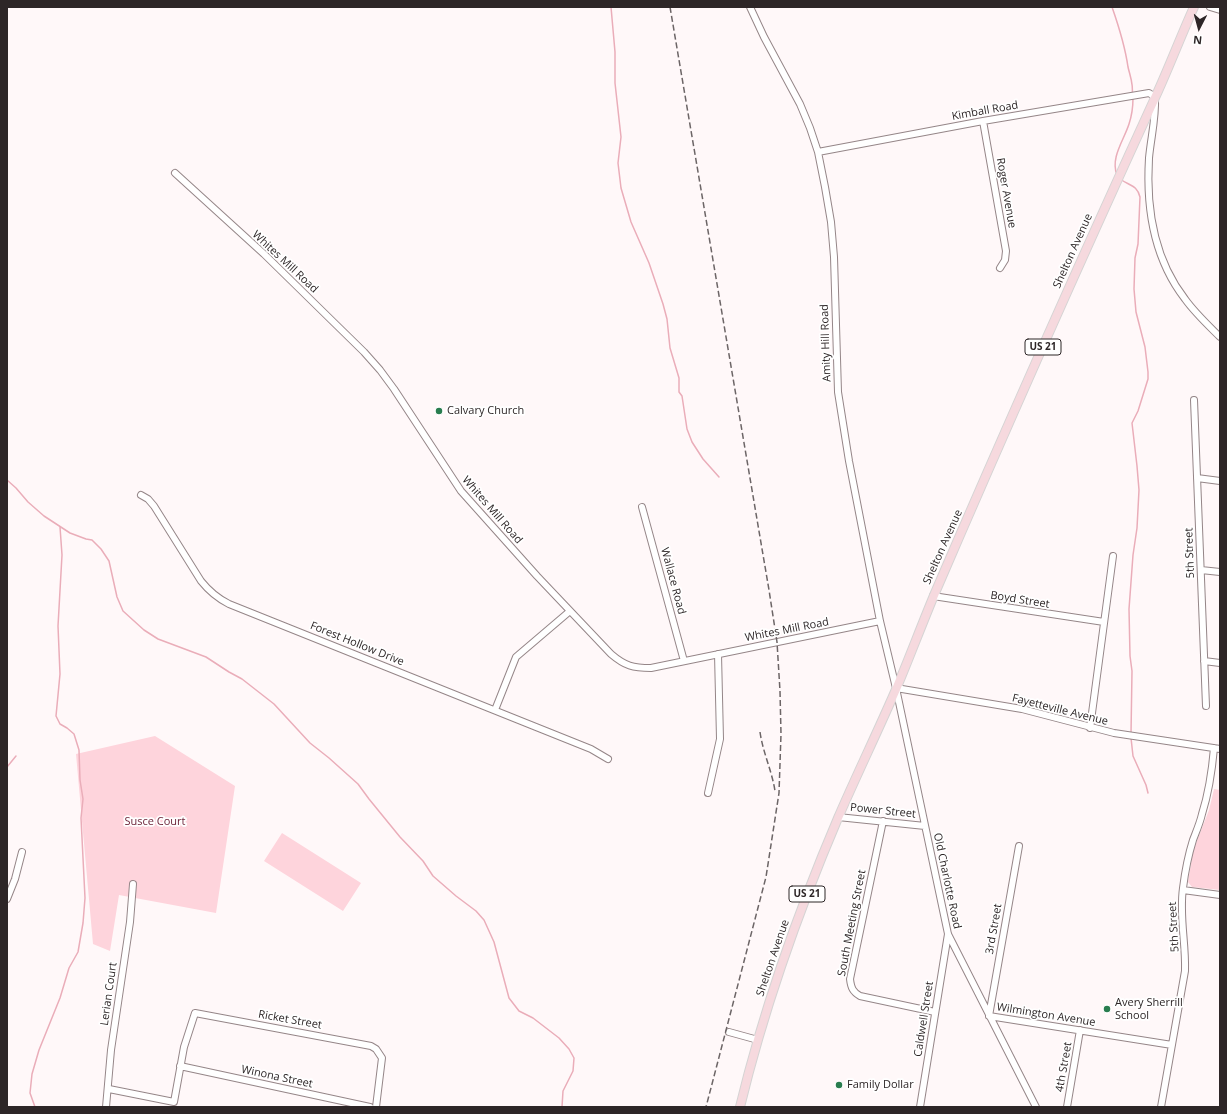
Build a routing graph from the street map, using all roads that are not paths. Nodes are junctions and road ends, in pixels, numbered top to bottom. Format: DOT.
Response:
graph roads {
  1 [pos="750,7"];
  2 [pos="1194,7"];
  3 [pos="1210,7"];
  4 [pos="1220,10"];
  5 [pos="1155,97"];
  6 [pos="983,121"];
  7 [pos="818,152"];
  8 [pos="175,173"];
  9 [pos="1000,268"];
  10 [pos="1220,337"];
  11 [pos="1194,400"];
  12 [pos="1197,478"];
  13 [pos="1220,481"];
  14 [pos="141,495"];
  15 [pos="642,507"];
  16 [pos="1113,556"];
  17 [pos="1201,570"];
  18 [pos="1220,572"];
  19 [pos="933,596"];
  20 [pos="570,611"];
  21 [pos="880,621"];
  22 [pos="1104,622"];
  23 [pos="718,654"];
  24 [pos="684,661"];
  25 [pos="1204,661"];
  26 [pos="1220,663"];
  27 [pos="896,688"];
  28 [pos="1206,706"];
  29 [pos="495,710"];
  30 [pos="1090,728"];
  31 [pos="1217,748"];
  32 [pos="608,759"];
  33 [pos="708,793"];
  34 [pos="838,817"];
  35 [pos="882,821"];
  36 [pos="925,826"];
  37 [pos="1019,846"];
  38 [pos="22,852"];
  39 [pos="133,884"];
  40 [pos="1183,890"];
  41 [pos="1220,895"];
  42 [pos="7,900"];
  43 [pos="948,934"];
  44 [pos="936,1012"];
  45 [pos="989,1016"];
  46 [pos="1080,1030"];
  47 [pos="728,1032"];
  48 [pos="758,1040"];
  49 [pos="1172,1045"];
  50 [pos="180,1066"];
  51 [pos="109,1089"];
  52 [pos="106,1107"];
  53 [pos="370,1107"];
  54 [pos="376,1107"];
  55 [pos="740,1107"];
  56 [pos="920,1107"];
  57 [pos="1036,1107"];
  58 [pos="1067,1107"];
  59 [pos="1161,1107"];
  1 -- 7 [label="street, Amity Hill Road"];
  2 -- 5 [label="main road, Shelton Avenue / US 21"];
  3 -- 4 [label="street"];
  5 -- 6 [label="street, Kimball Road"];
  5 -- 10 [label="street"];
  5 -- 19 [label="main road, Shelton Avenue / US 21"];
  6 -- 7 [label="street, Kimball Road"];
  6 -- 9 [label="street, Roger Avenue"];
  7 -- 21 [label="street, Amity Hill Road"];
  8 -- 20 [label="street, Whites Mill Road"];
  11 -- 12 [label="street, 5th Street"];
  12 -- 13 [label="street"];
  12 -- 17 [label="street, 5th Street"];
  14 -- 29 [label="street, Forest Hollow Drive"];
  15 -- 24 [label="street, Wallace Road"];
  16 -- 22 [label="street"];
  17 -- 18 [label="street"];
  17 -- 25 [label="street, 5th Street"];
  19 -- 22 [label="street, Boyd Street"];
  19 -- 27 [label="main road, Shelton Avenue / US 21"];
  20 -- 24 [label="street, Whites Mill Road"];
  20 -- 29 [label="street"];
  21 -- 23 [label="street, Whites Mill Road"];
  21 -- 27 [label="street, Amity Hill Road"];
  22 -- 30 [label="street"];
  23 -- 24 [label="street, Whites Mill Road"];
  23 -- 33 [label="street"];
  25 -- 26 [label="street"];
  25 -- 28 [label="street, 5th Street"];
  27 -- 30 [label="street, Fayetteville Avenue"];
  27 -- 34 [label="main road, Shelton Avenue / US 21"];
  27 -- 36 [label="street, Old Charlotte Road"];
  29 -- 32 [label="street, Forest Hollow Drive"];
  30 -- 31 [label="street, Fayetteville Avenue"];
  31 -- 40 [label="street, 5th Street"];
  34 -- 35 [label="street, Power Street"];
  34 -- 48 [label="main road, Shelton Avenue / US 21"];
  35 -- 36 [label="street, Power Street"];
  35 -- 44 [label="street, South Meeting Street"];
  36 -- 43 [label="street, Old Charlotte Road"];
  37 -- 45 [label="street, 3rd Street"];
  38 -- 42 [label="street"];
  39 -- 51 [label="street, Lerian Court"];
  40 -- 41 [label="street"];
  40 -- 49 [label="street, 5th Street"];
  43 -- 44 [label="street, Caldwell Street"];
  43 -- 45 [label="street, Old Charlotte Road"];
  44 -- 56 [label="street, Caldwell Street"];
  45 -- 46 [label="street, Wilmington Avenue"];
  45 -- 57 [label="street, Old Charlotte Road"];
  46 -- 49 [label="street, Wilmington Avenue"];
  46 -- 58 [label="street, 4th Street"];
  47 -- 48 [label="street"];
  48 -- 55 [label="main road, Shelton Avenue / US 21"];
  49 -- 59 [label="street, 5th Street"];
  50 -- 51 [label="street"];
  50 -- 53 [label="street, Winona Street"];
  50 -- 54 [label="street, Ricket Street"];
  51 -- 52 [label="street, Lerian Court"];
}
